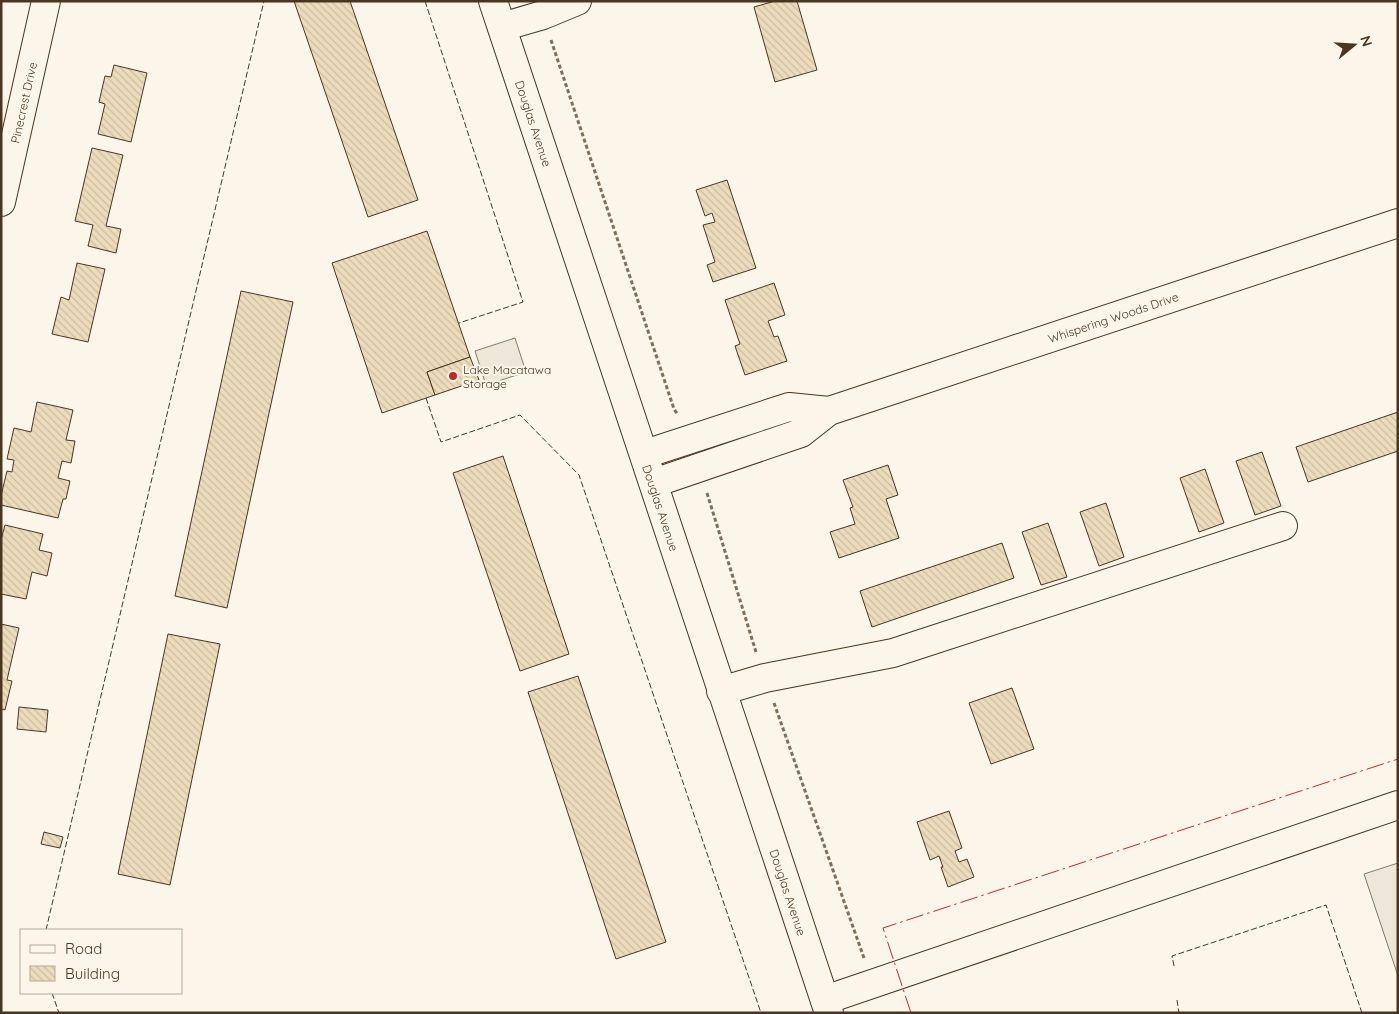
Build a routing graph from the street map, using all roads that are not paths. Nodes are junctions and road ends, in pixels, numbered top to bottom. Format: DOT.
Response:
graph roads {
  1 [pos="46,1"];
  2 [pos="494,1"];
  3 [pos="577,1"];
  4 [pos="502,27"];
  5 [pos="1,202"];
  6 [pos="1398,223"];
  7 [pos="829,411"];
  8 [pos="645,454"];
  9 [pos="654,483"];
  10 [pos="1283,526"];
  11 [pos="721,691"];
  12 [pos="1398,805"];
  13 [pos="827,1006"];
  1 -- 5 [label="street, Pinecrest Drive"];
  2 -- 4 [label="street, Douglas Avenue"];
  3 -- 4 [label="street"];
  4 -- 8 [label="street, Douglas Avenue"];
  6 -- 7 [label="street, Whispering Woods Drive"];
  7 -- 8 [label="street, Whispering Woods Drive"];
  7 -- 9 [label="street, Whispering Woods Drive"];
  8 -- 9 [label="street, Douglas Avenue"];
  9 -- 11 [label="street, Douglas Avenue"];
  10 -- 11 [label="street"];
  11 -- 13 [label="street, Douglas Avenue"];
  12 -- 13 [label="street"];
}
